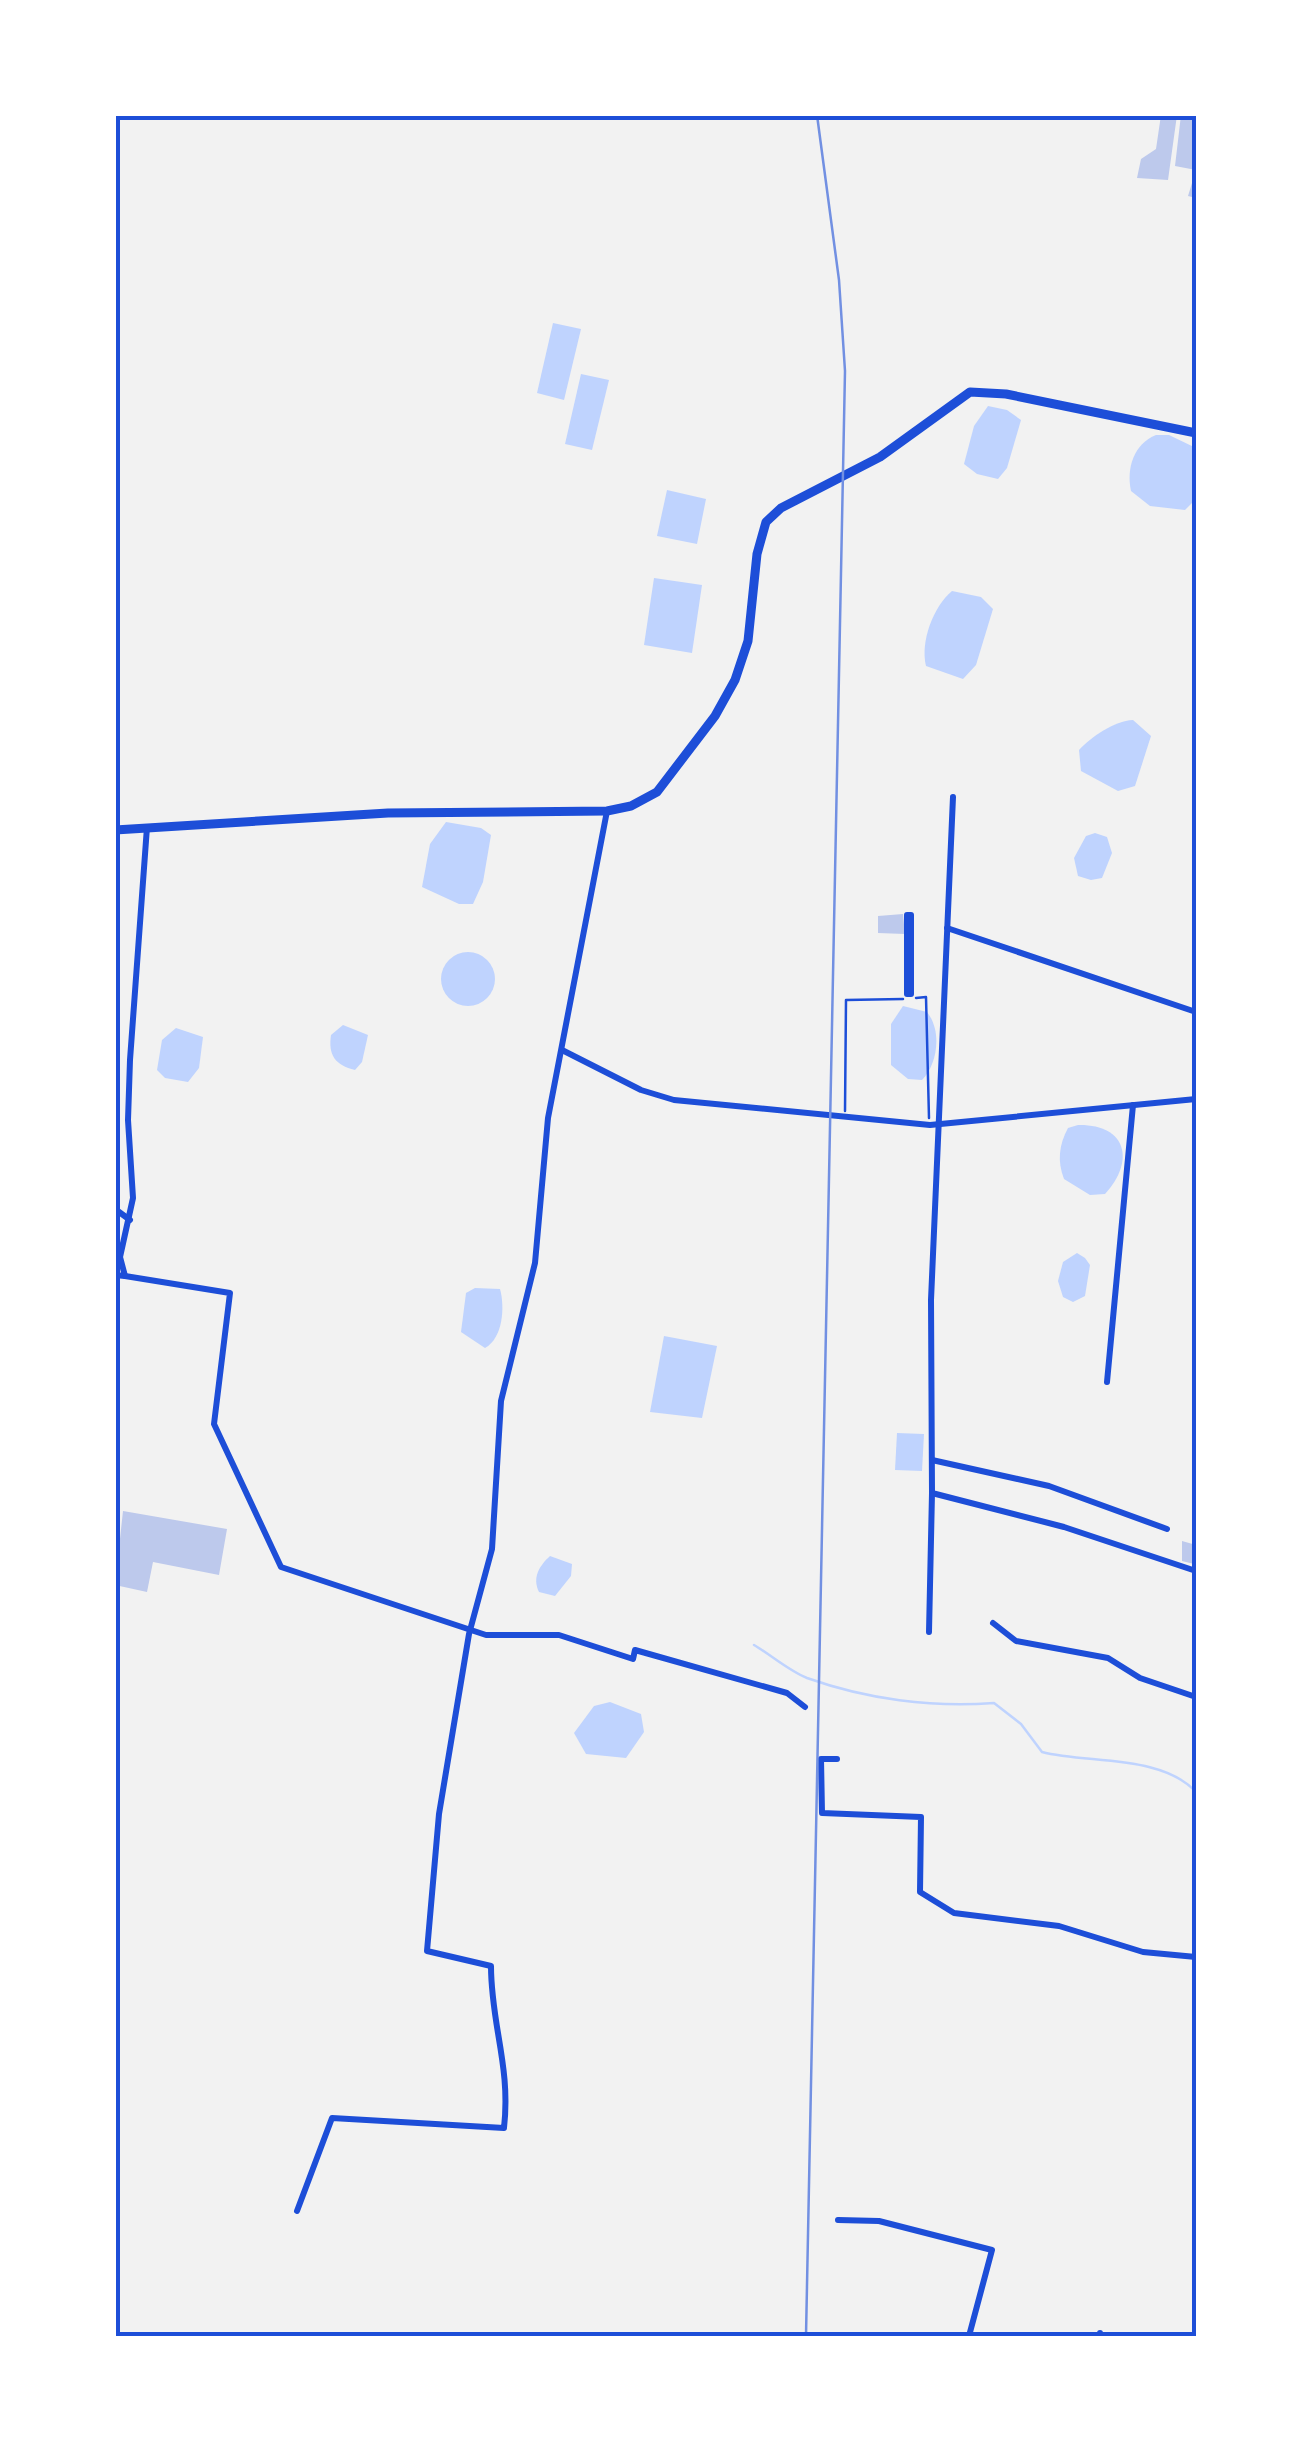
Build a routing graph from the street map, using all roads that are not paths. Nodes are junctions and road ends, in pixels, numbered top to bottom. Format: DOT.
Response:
graph roads {
  1 [pos="1196,433"];
  2 [pos="952,797"];
  3 [pos="607,811"];
  4 [pos="147,827"];
  5 [pos="115,830"];
  6 [pos="948,928"];
  7 [pos="907,994"];
  8 [pos="1196,1012"];
  9 [pos="562,1050"];
  10 [pos="1196,1099"];
  11 [pos="1133,1105"];
  12 [pos="934,1125"];
  13 [pos="115,1210"];
  14 [pos="131,1220"];
  15 [pos="115,1275"];
  16 [pos="125,1276"];
  17 [pos="1107,1382"];
  18 [pos="932,1460"];
  19 [pos="932,1492"];
  20 [pos="1168,1529"];
  21 [pos="1196,1571"];
  22 [pos="992,1623"];
  23 [pos="472,1630"];
  24 [pos="930,1632"];
  25 [pos="1196,1696"];
  26 [pos="805,1707"];
  27 [pos="837,1759"];
  28 [pos="1196,1957"];
  29 [pos="298,2211"];
  30 [pos="838,2220"];
  31 [pos="970,2336"];
  1 -- 3 [label="main road"];
  2 -- 6 [label="street"];
  3 -- 4 [label="main road"];
  3 -- 9 [label="street"];
  4 -- 5 [label="main road"];
  4 -- 14 [label="street"];
  6 -- 8 [label="street"];
  6 -- 12 [label="street"];
  7 -- 7 [label="street"];
  9 -- 12 [label="street"];
  9 -- 23 [label="street"];
  10 -- 11 [label="street"];
  11 -- 12 [label="street"];
  11 -- 17 [label="street"];
  12 -- 18 [label="street"];
  13 -- 14 [label="street"];
  14 -- 16 [label="street"];
  15 -- 16 [label="street"];
  16 -- 23 [label="street"];
  18 -- 19 [label="street"];
  18 -- 20 [label="street"];
  19 -- 21 [label="street"];
  19 -- 24 [label="street"];
  22 -- 25 [label="street"];
  23 -- 26 [label="street"];
  23 -- 29 [label="street"];
  27 -- 28 [label="street"];
  30 -- 31 [label="street"];
}
